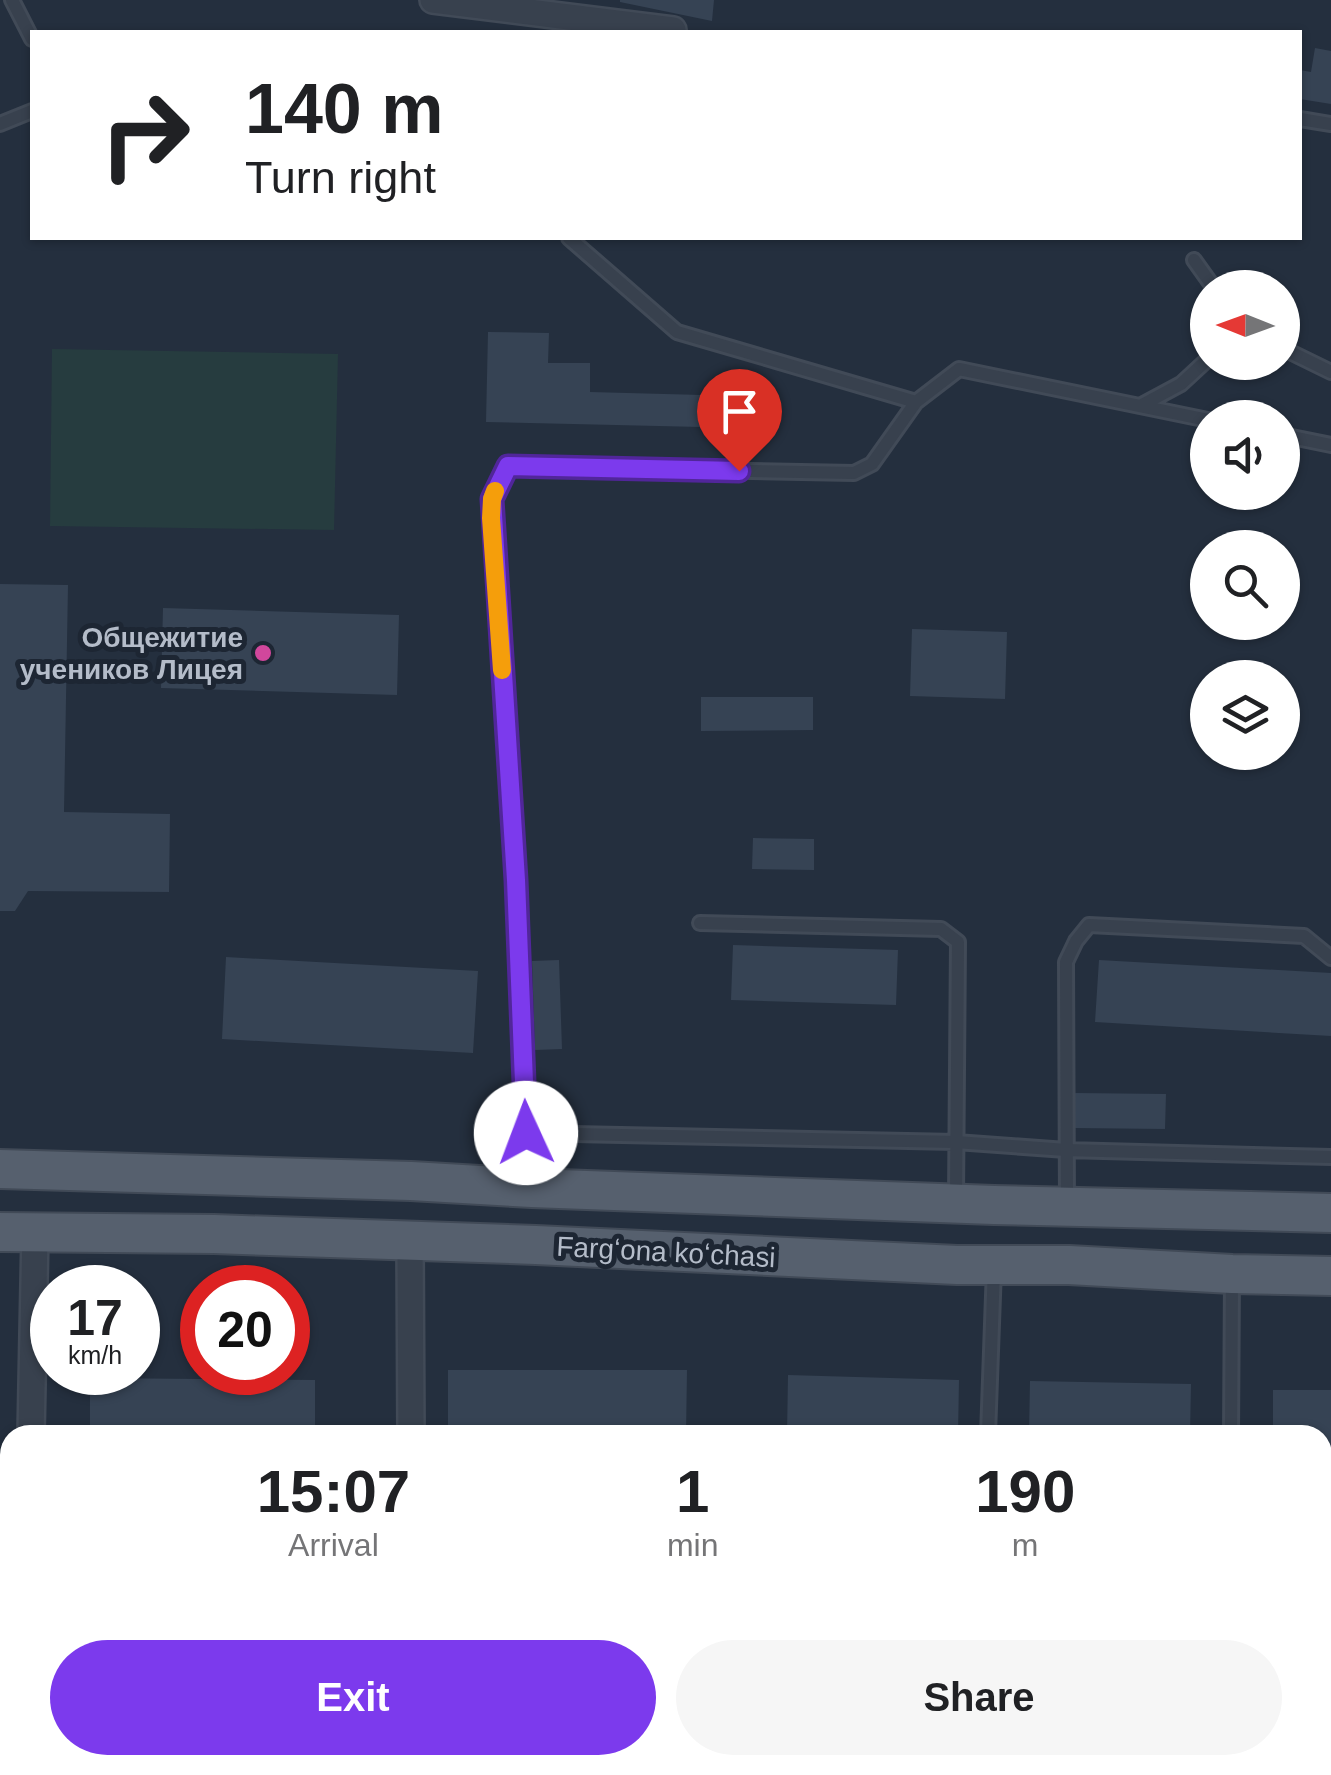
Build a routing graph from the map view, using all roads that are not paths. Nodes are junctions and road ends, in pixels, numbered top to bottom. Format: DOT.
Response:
graph roads {
  1 [pos="12,0"];
  2 [pos="433,0"];
  3 [pos="673,30"];
  4 [pos="30,34"];
  5 [pos="30,112"];
  6 [pos="1302,119"];
  7 [pos="0,124"];
  8 [pos="1331,124"];
  9 [pos="570,240"];
  10 [pos="1194,260"];
  11 [pos="1201,270"];
  12 [pos="1300,357"];
  13 [pos="1331,372"];
  14 [pos="1190,376"];
  15 [pos="916,402"];
  16 [pos="1140,406"];
  17 [pos="1190,416"];
  18 [pos="1300,439"];
  19 [pos="1331,445"];
  20 [pos="700,924"];
  21 [pos="1331,958"];
  22 [pos="526,1133"];
  23 [pos="956,1142"];
  24 [pos="1066,1150"];
  25 [pos="1331,1156"];
  26 [pos="0,1170"];
  27 [pos="532,1188"];
  28 [pos="956,1204"];
  29 [pos="1067,1207"];
  30 [pos="1331,1212"];
  31 [pos="18,1232"];
  32 [pos="410,1242"];
  33 [pos="994,1264"];
  34 [pos="1232,1274"];
  35 [pos="1331,1276"];
  36 [pos="30,1425"];
  37 [pos="411,1425"];
  38 [pos="988,1425"];
  39 [pos="1231,1425"];
  1 -- 4 [label="lane"];
  2 -- 3 [label="street"];
  5 -- 7 [label="lane"];
  6 -- 8 [label="lane"];
  9 -- 15 [label="lane"];
  10 -- 11 [label="lane"];
  12 -- 13 [label="lane"];
  14 -- 16 [label="lane"];
  15 -- 16 [label="lane"];
  15 -- 22 [label="lane"];
  16 -- 17 [label="lane"];
  18 -- 19 [label="lane"];
  20 -- 23 [label="lane"];
  21 -- 24 [label="lane"];
  22 -- 23 [label="lane"];
  22 -- 27 [label="lane"];
  23 -- 24 [label="lane"];
  23 -- 28 [label="lane"];
  24 -- 25 [label="lane"];
  24 -- 29 [label="lane"];
  26 -- 27 [label="main road, Fargʻona koʻchasi"];
  27 -- 28 [label="main road, Fargʻona koʻchasi"];
  28 -- 29 [label="main road, Fargʻona koʻchasi"];
  29 -- 30 [label="main road, Fargʻona koʻchasi"];
  31 -- 32 [label="main road, Fargʻona koʻchasi"];
  31 -- 36 [label="street"];
  32 -- 33 [label="main road, Fargʻona koʻchasi"];
  32 -- 37 [label="street"];
  33 -- 34 [label="main road, Fargʻona koʻchasi"];
  33 -- 38 [label="lane"];
  34 -- 35 [label="main road, Fargʻona koʻchasi"];
  34 -- 39 [label="lane"];
}
